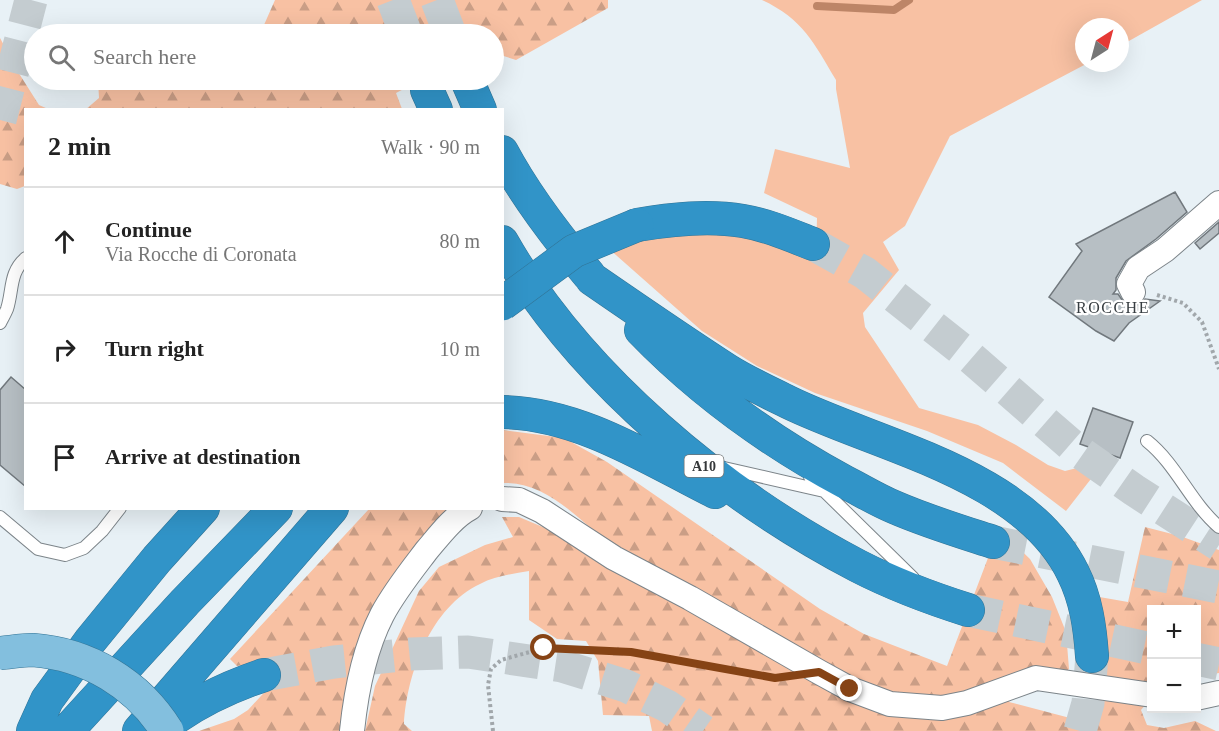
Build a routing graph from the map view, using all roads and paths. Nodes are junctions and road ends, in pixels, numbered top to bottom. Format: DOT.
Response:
graph roads {
  1 [pos="471,90"];
  2 [pos="479,108"];
  3 [pos="504,156"];
  4 [pos="1219,203"];
  5 [pos="813,244"];
  6 [pos="504,245"];
  7 [pos="24,260"];
  8 [pos="592,279"];
  9 [pos="1133,292"];
  10 [pos="504,302"];
  11 [pos="0,323"];
  12 [pos="1219,369"];
  13 [pos="504,412"];
  14 [pos="760,432"];
  15 [pos="1147,441"];
  16 [pos="699,463"];
  17 [pos="825,491"];
  18 [pos="504,499"];
  19 [pos="892,506"];
  20 [pos="118,510"];
  21 [pos="201,510"];
  22 [pos="274,510"];
  23 [pos="330,510"];
  24 [pos="467,510"];
  25 [pos="0,518"];
  26 [pos="1219,527"];
  27 [pos="993,542"];
  28 [pos="823,547"];
  29 [pos="932,598"];
  30 [pos="968,610"];
  31 [pos="0,653"];
  32 [pos="1092,656"];
  33 [pos="819,672"];
  34 [pos="264,675"];
  35 [pos="1219,693"];
  36 [pos="1147,694"];
  37 [pos="1201,697"];
  38 [pos="33,731"];
  39 [pos="67,731"];
  40 [pos="139,731"];
  41 [pos="158,731"];
  42 [pos="167,731"];
  43 [pos="352,731"];
  44 [pos="493,731"];
  1 -- 2 [label="highway"];
  3 -- 8 [label="highway"];
  4 -- 9 [label="street"];
  5 -- 10 [label="highway, bridge"];
  6 -- 16 [label="highway, A10"];
  7 -- 11 [label="lane"];
  8 -- 14 [label="highway"];
  8 -- 32 [label="highway"];
  9 -- 12 [label="path"];
  13 -- 28 [label="highway"];
  14 -- 17 [label="lane"];
  14 -- 19 [label="highway"];
  15 -- 26 [label="lane"];
  16 -- 17 [label="lane"];
  16 -- 28 [label="highway, A10"];
  17 -- 19 [label="lane"];
  17 -- 29 [label="lane"];
  18 -- 33 [label="street"];
  19 -- 27 [label="highway"];
  20 -- 25 [label="lane"];
  21 -- 38 [label="highway"];
  22 -- 39 [label="highway"];
  23 -- 40 [label="highway"];
  24 -- 43 [label="street"];
  28 -- 29 [label="highway, A10"];
  29 -- 30 [label="highway, A10"];
  31 -- 42 [label="main road, bridge"];
  33 -- 36 [label="street"];
  33 -- 44 [label="path"];
  34 -- 41 [label="highway"];
  35 -- 37 [label="street"];
}
